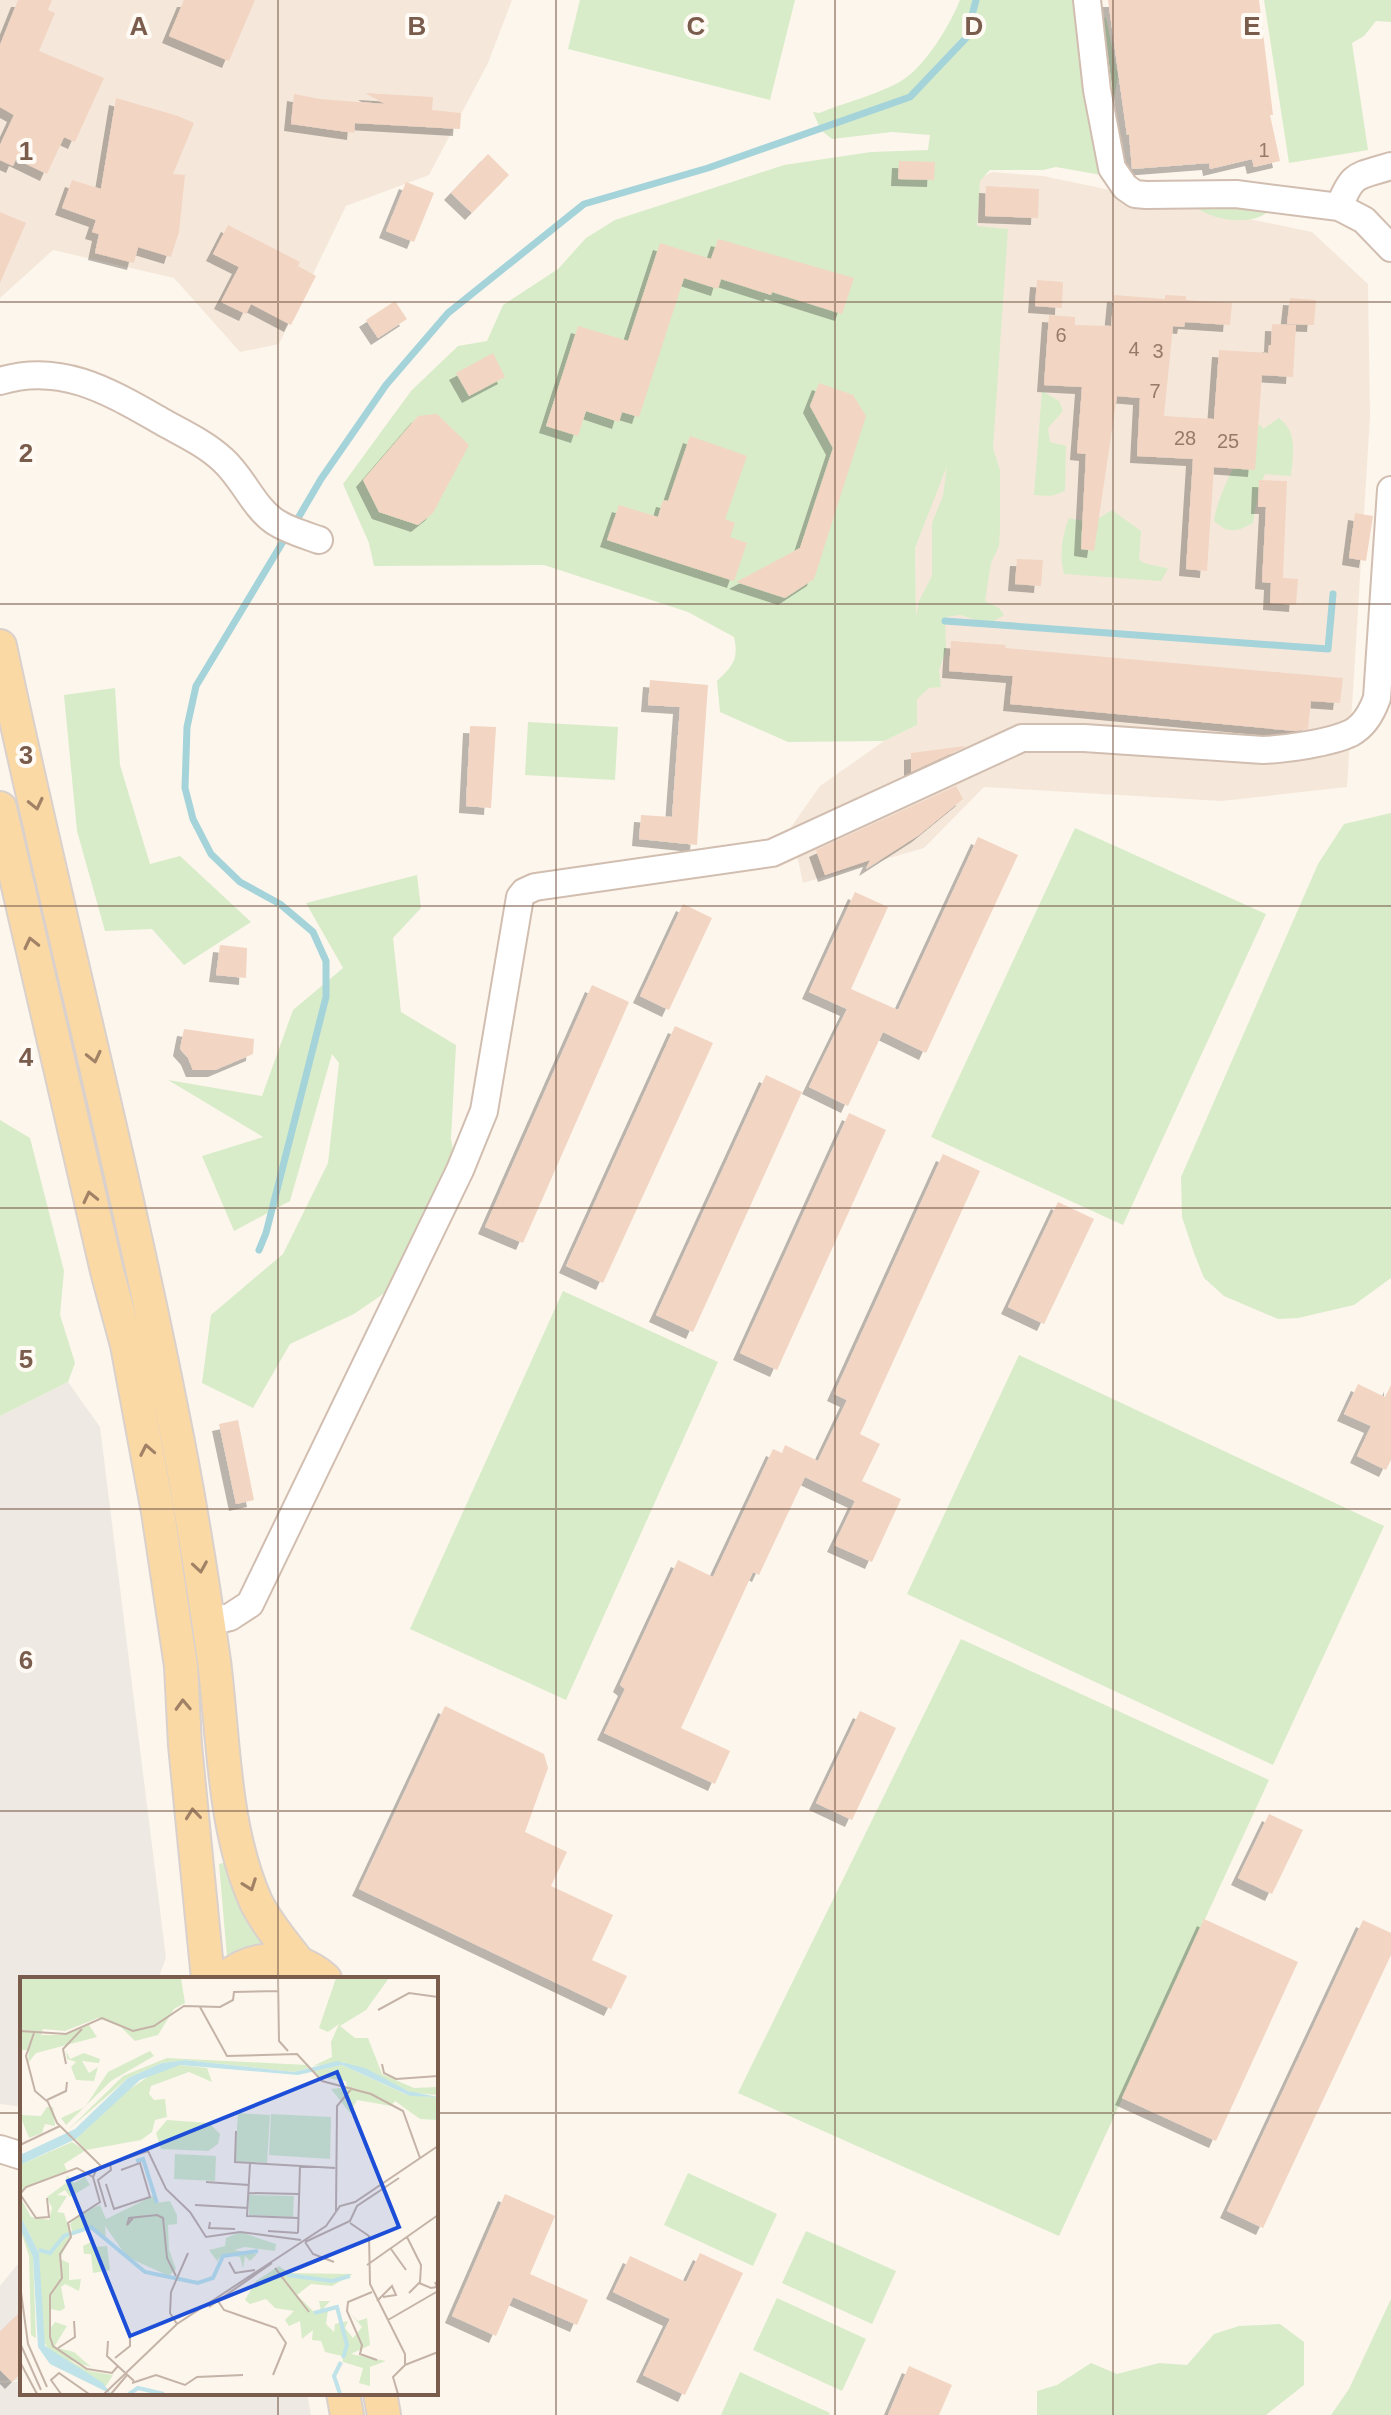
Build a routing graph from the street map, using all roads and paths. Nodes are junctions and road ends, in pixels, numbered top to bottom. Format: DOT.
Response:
graph roads {
  1 [pos="1087,0"];
  2 [pos="1391,166"];
  3 [pos="1339,207"];
  4 [pos="1391,248"];
  5 [pos="0,381"];
  6 [pos="1391,490"];
  7 [pos="319,540"];
  8 [pos="0,646"];
  9 [pos="0,808"];
  10 [pos="208,1622"];
  11 [pos="312,1971"];
  12 [pos="208,1977"];
  13 [pos="227,1977"];
  14 [pos="0,2149"];
  15 [pos="20,2155"];
  16 [pos="343,2395"];
  17 [pos="380,2395"];
  18 [pos="347,2415"];
  19 [pos="384,2415"];
  1 -- 3 [label="street"];
  2 -- 3 [label="street"];
  3 -- 4 [label="street"];
  5 -- 7 [label="street"];
  6 -- 10 [label="street"];
  8 -- 10 [label="main road, one-way"];
  12 -- 9 [label="main road, one-way"];
  10 -- 11 [label="main road, one-way"];
  11 -- 13 [label="main road"];
  14 -- 15 [label="street"];
  16 -- 18 [label="main road"];
  17 -- 19 [label="main road"];
}
